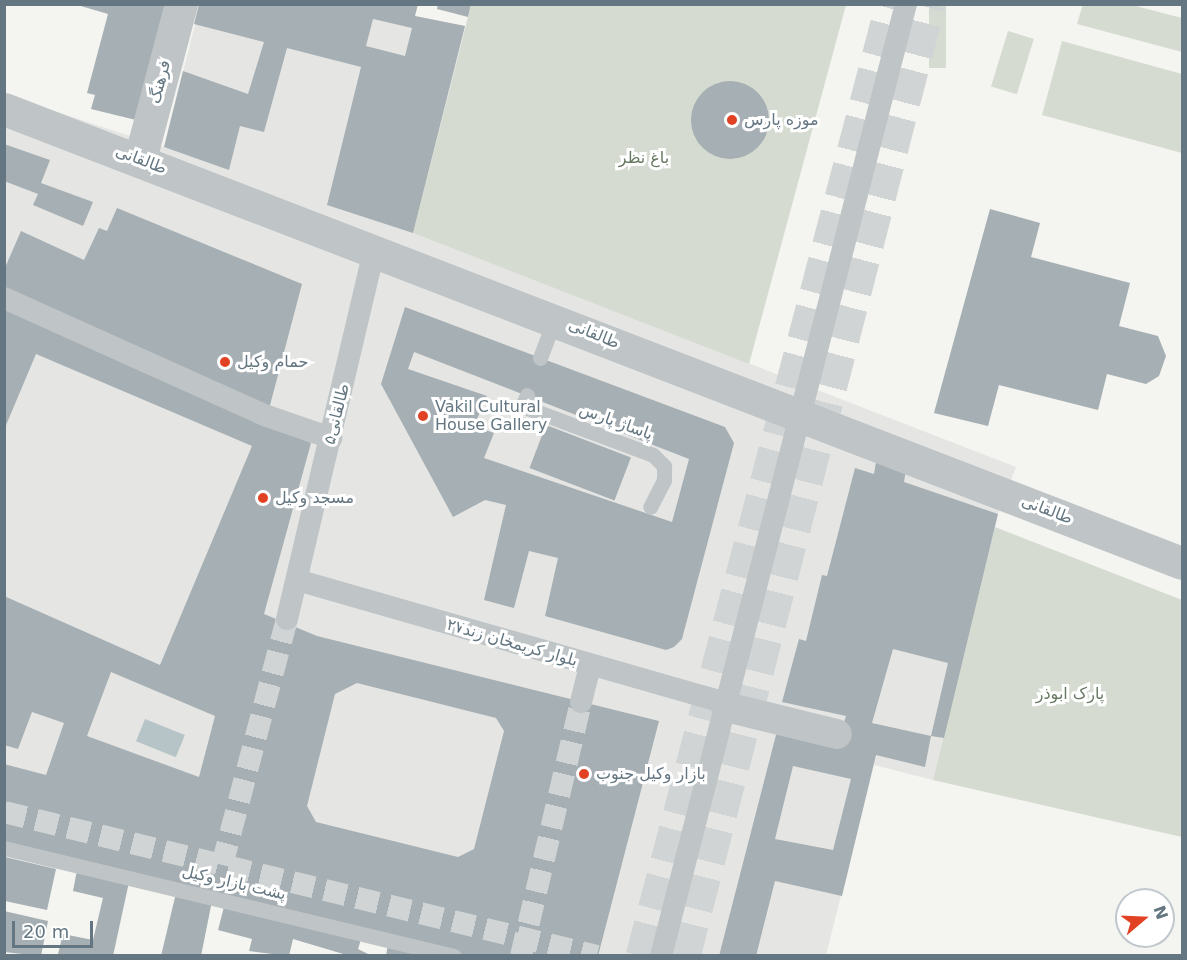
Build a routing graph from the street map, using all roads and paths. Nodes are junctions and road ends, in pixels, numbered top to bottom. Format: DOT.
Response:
graph roads {
  1 [pos="181,4"];
  2 [pos="906,4"];
  3 [pos="4,109"];
  4 [pos="140,159"];
  5 [pos="375,248"];
  6 [pos="4,298"];
  7 [pos="555,318"];
  8 [pos="540,358"];
  9 [pos="527,395"];
  10 [pos="803,416"];
  11 [pos="331,438"];
  12 [pos="650,507"];
  13 [pos="1182,563"];
  14 [pos="297,580"];
  15 [pos="287,619"];
  16 [pos="590,666"];
  17 [pos="581,702"];
  18 [pos="726,705"];
  19 [pos="837,734"];
  20 [pos="4,848"];
  21 [pos="453,956"];
  22 [pos="661,956"];
  1 -- 4 [label="street, فرهنگ"];
  2 -- 10 [label="street"];
  3 -- 4 [label="street, طالقانی"];
  4 -- 5 [label="street, طالقانی"];
  5 -- 7 [label="street, طالقانی"];
  5 -- 11 [label="street, طالقانی۵"];
  6 -- 11 [label="street"];
  7 -- 8 [label="lane"];
  7 -- 10 [label="street, طالقانی"];
  9 -- 12 [label="lane, پاساژ پارس"];
  10 -- 13 [label="street, طالقانی"];
  10 -- 18 [label="street"];
  11 -- 14 [label="street, طالقانی۵"];
  14 -- 15 [label="street, طالقانی۵"];
  14 -- 16 [label="street, بلوار کریمخان زند۲۷"];
  16 -- 17 [label="street"];
  16 -- 18 [label="street, بلوار کریمخان زند۲۷"];
  18 -- 19 [label="street"];
  18 -- 22 [label="street"];
  20 -- 21 [label="lane, پشت بازار وکیل"];
}
